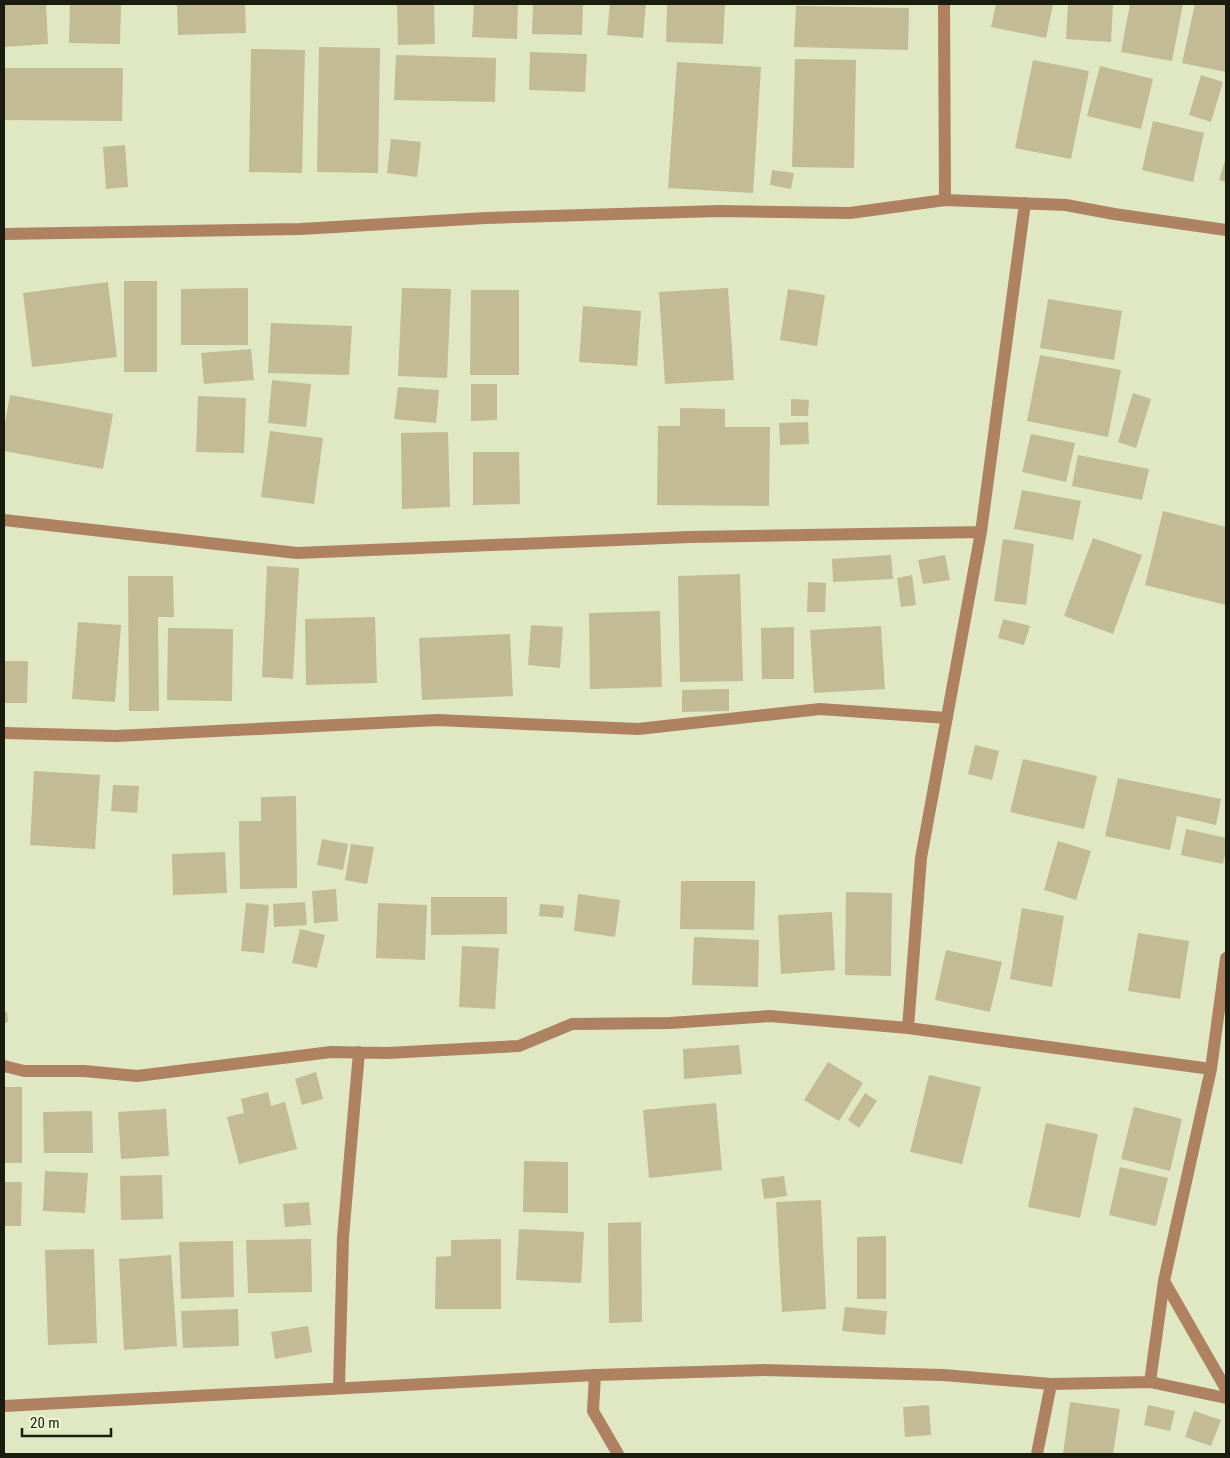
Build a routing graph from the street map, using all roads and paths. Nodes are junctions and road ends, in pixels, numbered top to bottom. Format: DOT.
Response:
graph roads {
  1 [pos="944,4"];
  2 [pos="945,200"];
  3 [pos="1025,203"];
  4 [pos="1226,230"];
  5 [pos="4,234"];
  6 [pos="4,520"];
  7 [pos="981,532"];
  8 [pos="947,718"];
  9 [pos="4,733"];
  10 [pos="1226,958"];
  11 [pos="908,1028"];
  12 [pos="359,1052"];
  13 [pos="4,1066"];
  14 [pos="1211,1069"];
  15 [pos="1164,1281"];
  16 [pos="595,1375"];
  17 [pos="1150,1382"];
  18 [pos="1051,1384"];
  19 [pos="339,1388"];
  20 [pos="1226,1389"];
  21 [pos="1226,1398"];
  22 [pos="4,1406"];
  23 [pos="618,1454"];
  24 [pos="1037,1454"];
  1 -- 2 [label="street"];
  2 -- 3 [label="street"];
  2 -- 5 [label="street"];
  3 -- 4 [label="street"];
  3 -- 7 [label="street"];
  6 -- 7 [label="street"];
  7 -- 8 [label="street"];
  8 -- 9 [label="street"];
  8 -- 11 [label="street"];
  10 -- 14 [label="street"];
  11 -- 12 [label="street"];
  11 -- 14 [label="street"];
  12 -- 13 [label="street"];
  12 -- 19 [label="street"];
  14 -- 15 [label="street"];
  15 -- 17 [label="street"];
  15 -- 20 [label="street"];
  16 -- 18 [label="street"];
  16 -- 19 [label="street"];
  16 -- 23 [label="street"];
  17 -- 18 [label="street"];
  17 -- 21 [label="street"];
  18 -- 24 [label="street"];
  19 -- 22 [label="street"];
}
